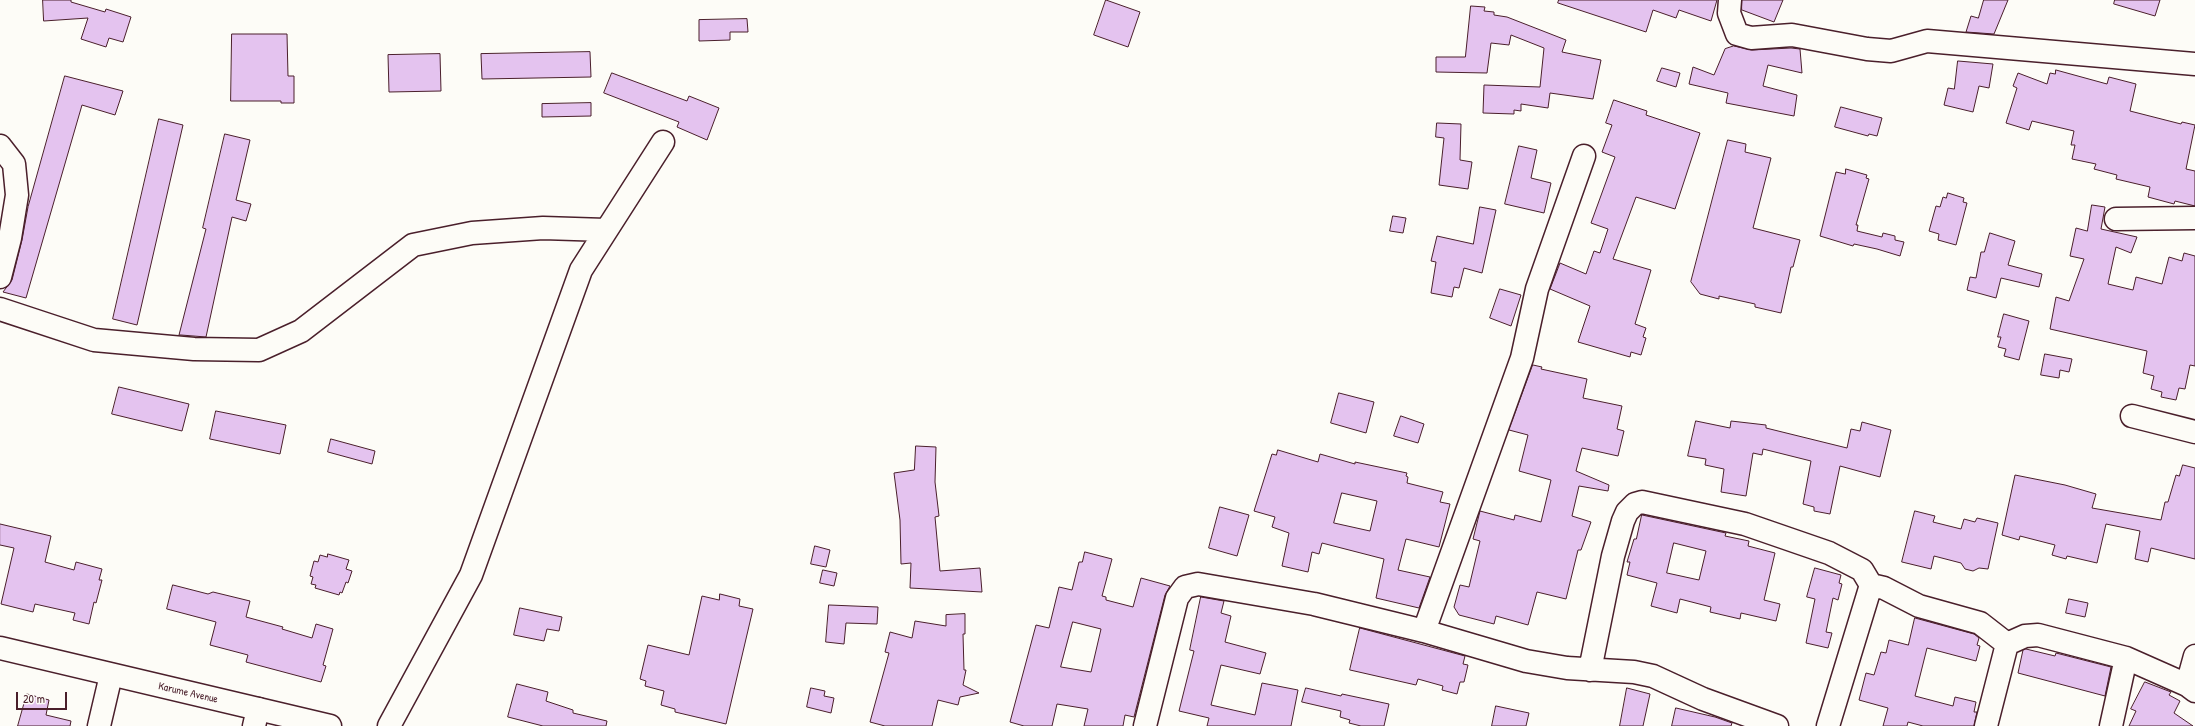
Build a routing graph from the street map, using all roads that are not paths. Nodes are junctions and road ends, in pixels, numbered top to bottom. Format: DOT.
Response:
graph roads {
  1 [pos="1730,0"];
  2 [pos="2195,64"];
  3 [pos="664,142"];
  4 [pos="0,146"];
  5 [pos="1584,156"];
  6 [pos="2195,218"];
  7 [pos="2116,219"];
  8 [pos="606,230"];
  9 [pos="0,277"];
  10 [pos="0,309"];
  11 [pos="2132,416"];
  12 [pos="2195,432"];
  13 [pos="1871,585"];
  14 [pos="1424,630"];
  15 [pos="2006,644"];
  16 [pos="0,648"];
  17 [pos="2195,656"];
  18 [pos="2126,658"];
  19 [pos="1590,670"];
  20 [pos="111,675"];
  21 [pos="2191,688"];
  22 [pos="256,718"];
  23 [pos="99,726"];
  24 [pos="330,726"];
  25 [pos="389,726"];
  26 [pos="1145,726"];
  27 [pos="1777,726"];
  28 [pos="1828,726"];
  29 [pos="1986,726"];
  30 [pos="2111,726"];
  1 -- 2 [label="street"];
  3 -- 8 [label="street"];
  4 -- 9 [label="street"];
  5 -- 14 [label="street"];
  6 -- 7 [label="street"];
  8 -- 10 [label="street"];
  8 -- 25 [label="street"];
  11 -- 12 [label="street"];
  13 -- 15 [label="street"];
  13 -- 19 [label="street"];
  13 -- 28 [label="street"];
  14 -- 19 [label="street"];
  14 -- 26 [label="street"];
  15 -- 18 [label="street"];
  15 -- 29 [label="street"];
  16 -- 20 [label="street, Karume Avenue"];
  17 -- 21 [label="street"];
  18 -- 21 [label="street"];
  18 -- 30 [label="street"];
  19 -- 27 [label="street"];
  20 -- 22 [label="street, Karume Avenue"];
  20 -- 23 [label="street"];
  22 -- 24 [label="street, Karume Avenue"];
}
